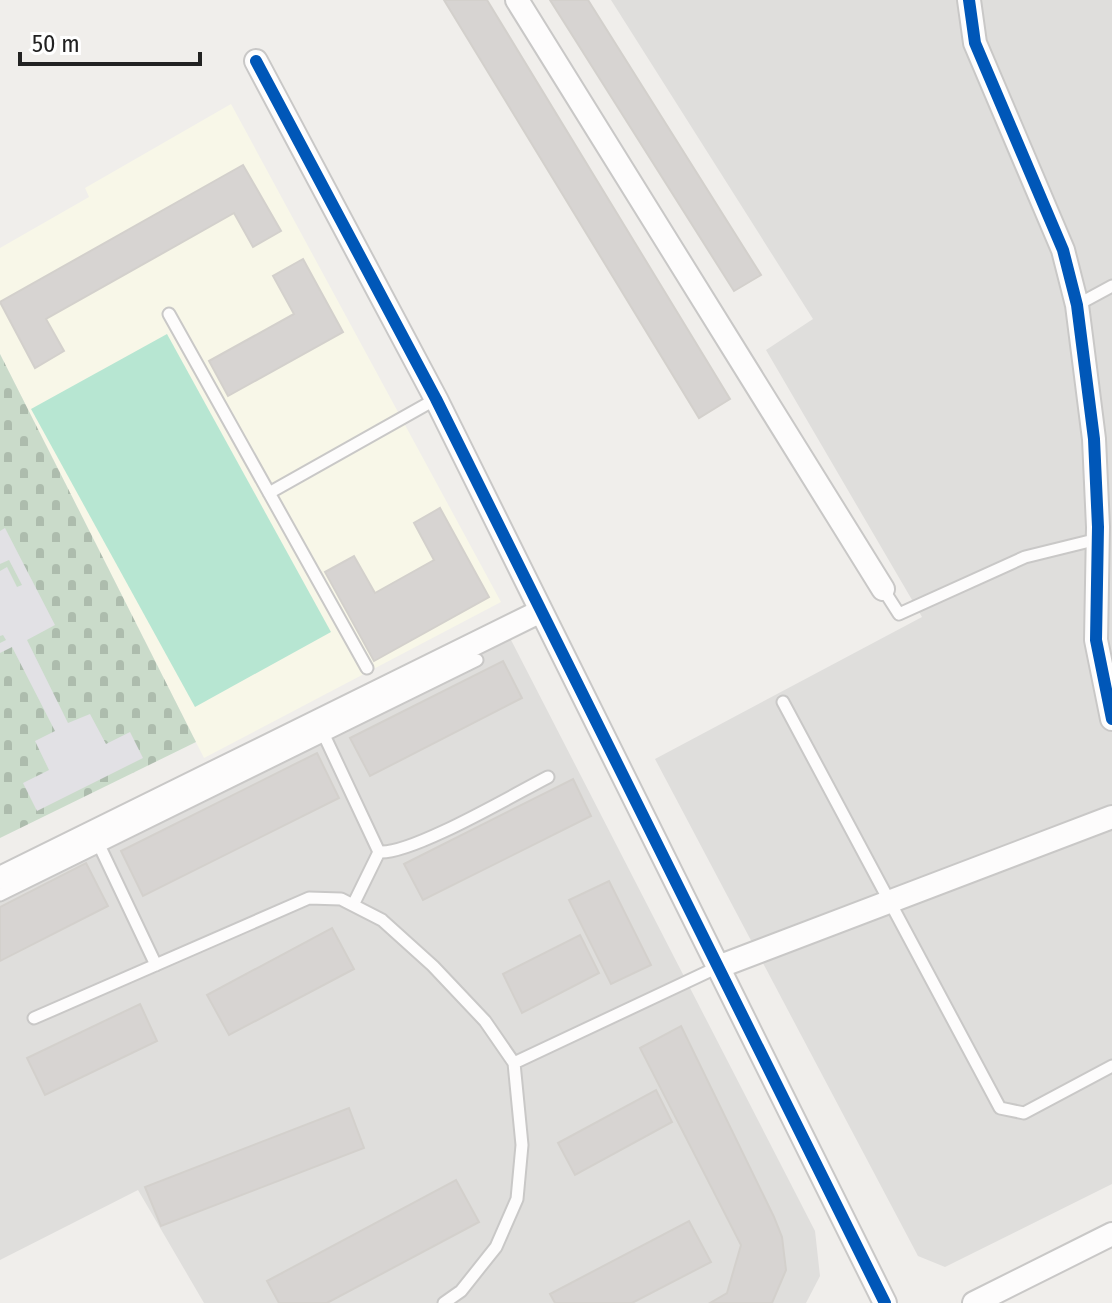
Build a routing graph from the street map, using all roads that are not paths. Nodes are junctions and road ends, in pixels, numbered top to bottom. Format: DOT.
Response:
graph roads {
  1 [pos="517,0"];
  2 [pos="969,0"];
  3 [pos="256,61"];
  4 [pos="1112,286"];
  5 [pos="1077,305"];
  6 [pos="169,314"];
  7 [pos="436,399"];
  8 [pos="269,493"];
  9 [pos="1098,539"];
  10 [pos="883,589"];
  11 [pos="541,611"];
  12 [pos="477,660"];
  13 [pos="367,668"];
  14 [pos="783,702"];
  15 [pos="1112,719"];
  16 [pos="324,735"];
  17 [pos="548,777"];
  18 [pos="1112,817"];
  19 [pos="100,847"];
  20 [pos="379,852"];
  21 [pos="0,878"];
  22 [pos="0,895"];
  23 [pos="890,901"];
  24 [pos="353,905"];
  25 [pos="156,965"];
  26 [pos="718,967"];
  27 [pos="34,1018"];
  28 [pos="514,1063"];
  29 [pos="1112,1066"];
  30 [pos="1112,1234"];
  31 [pos="444,1303"];
  32 [pos="885,1303"];
  33 [pos="974,1303"];
  1 -- 10 [label="street"];
  2 -- 5 [label="street"];
  3 -- 7 [label="street"];
  4 -- 5 [label="lane"];
  5 -- 9 [label="street"];
  6 -- 8 [label="lane"];
  7 -- 8 [label="lane"];
  7 -- 11 [label="street"];
  8 -- 13 [label="lane"];
  9 -- 10 [label="lane"];
  9 -- 15 [label="street"];
  11 -- 21 [label="street"];
  11 -- 26 [label="street"];
  12 -- 16 [label="lane"];
  14 -- 23 [label="lane"];
  16 -- 19 [label="lane"];
  16 -- 20 [label="lane"];
  17 -- 20 [label="lane"];
  18 -- 23 [label="street"];
  19 -- 22 [label="lane"];
  19 -- 25 [label="lane"];
  20 -- 24 [label="lane"];
  23 -- 26 [label="street"];
  23 -- 29 [label="lane"];
  24 -- 25 [label="lane"];
  24 -- 28 [label="lane"];
  25 -- 27 [label="lane"];
  26 -- 28 [label="lane"];
  26 -- 32 [label="street"];
  28 -- 31 [label="lane"];
  30 -- 33 [label="street"];
}
